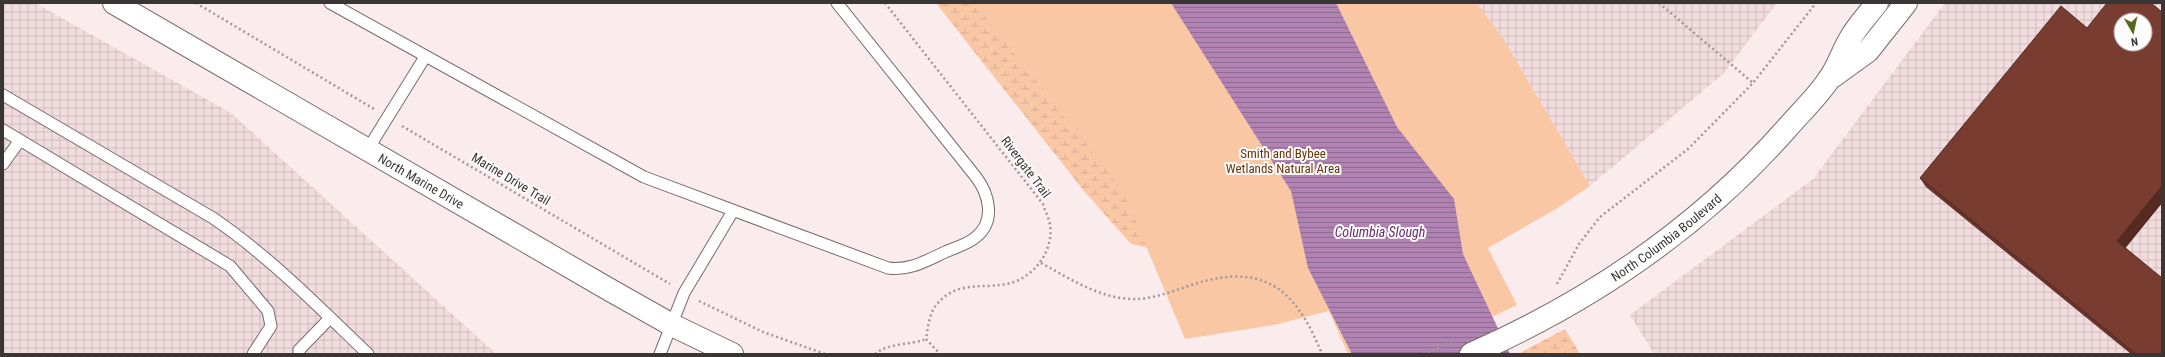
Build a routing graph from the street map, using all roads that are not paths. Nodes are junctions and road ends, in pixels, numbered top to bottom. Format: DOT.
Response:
graph roads {
  1 [pos="114,3"];
  2 [pos="330,3"];
  3 [pos="837,3"];
  4 [pos="1877,3"];
  5 [pos="1906,3"];
  6 [pos="425,56"];
  7 [pos="1829,79"];
  8 [pos="3,95"];
  9 [pos="3,130"];
  10 [pos="20,140"];
  11 [pos="368,149"];
  12 [pos="3,164"];
  13 [pos="732,211"];
  14 [pos="330,318"];
  15 [pos="672,325"];
  16 [pos="253,354"];
  17 [pos="299,354"];
  18 [pos="368,354"];
  19 [pos="660,354"];
  20 [pos="732,354"];
  21 [pos="1471,354"];
  1 -- 11 [label="main road, North Marine Drive"];
  2 -- 6 [label="lane"];
  3 -- 13 [label="lane"];
  4 -- 7 [label="main road, North Columbia Boulevard"];
  5 -- 7 [label="main road, North Columbia Boulevard"];
  6 -- 11 [label="lane"];
  6 -- 13 [label="lane"];
  7 -- 21 [label="main road, North Columbia Boulevard"];
  8 -- 14 [label="lane"];
  9 -- 10 [label="lane"];
  10 -- 12 [label="lane"];
  10 -- 16 [label="lane"];
  11 -- 15 [label="main road, North Marine Drive"];
  13 -- 15 [label="lane"];
  14 -- 17 [label="lane"];
  14 -- 18 [label="lane"];
  15 -- 19 [label="lane"];
  15 -- 20 [label="main road, North Marine Drive"];
}
